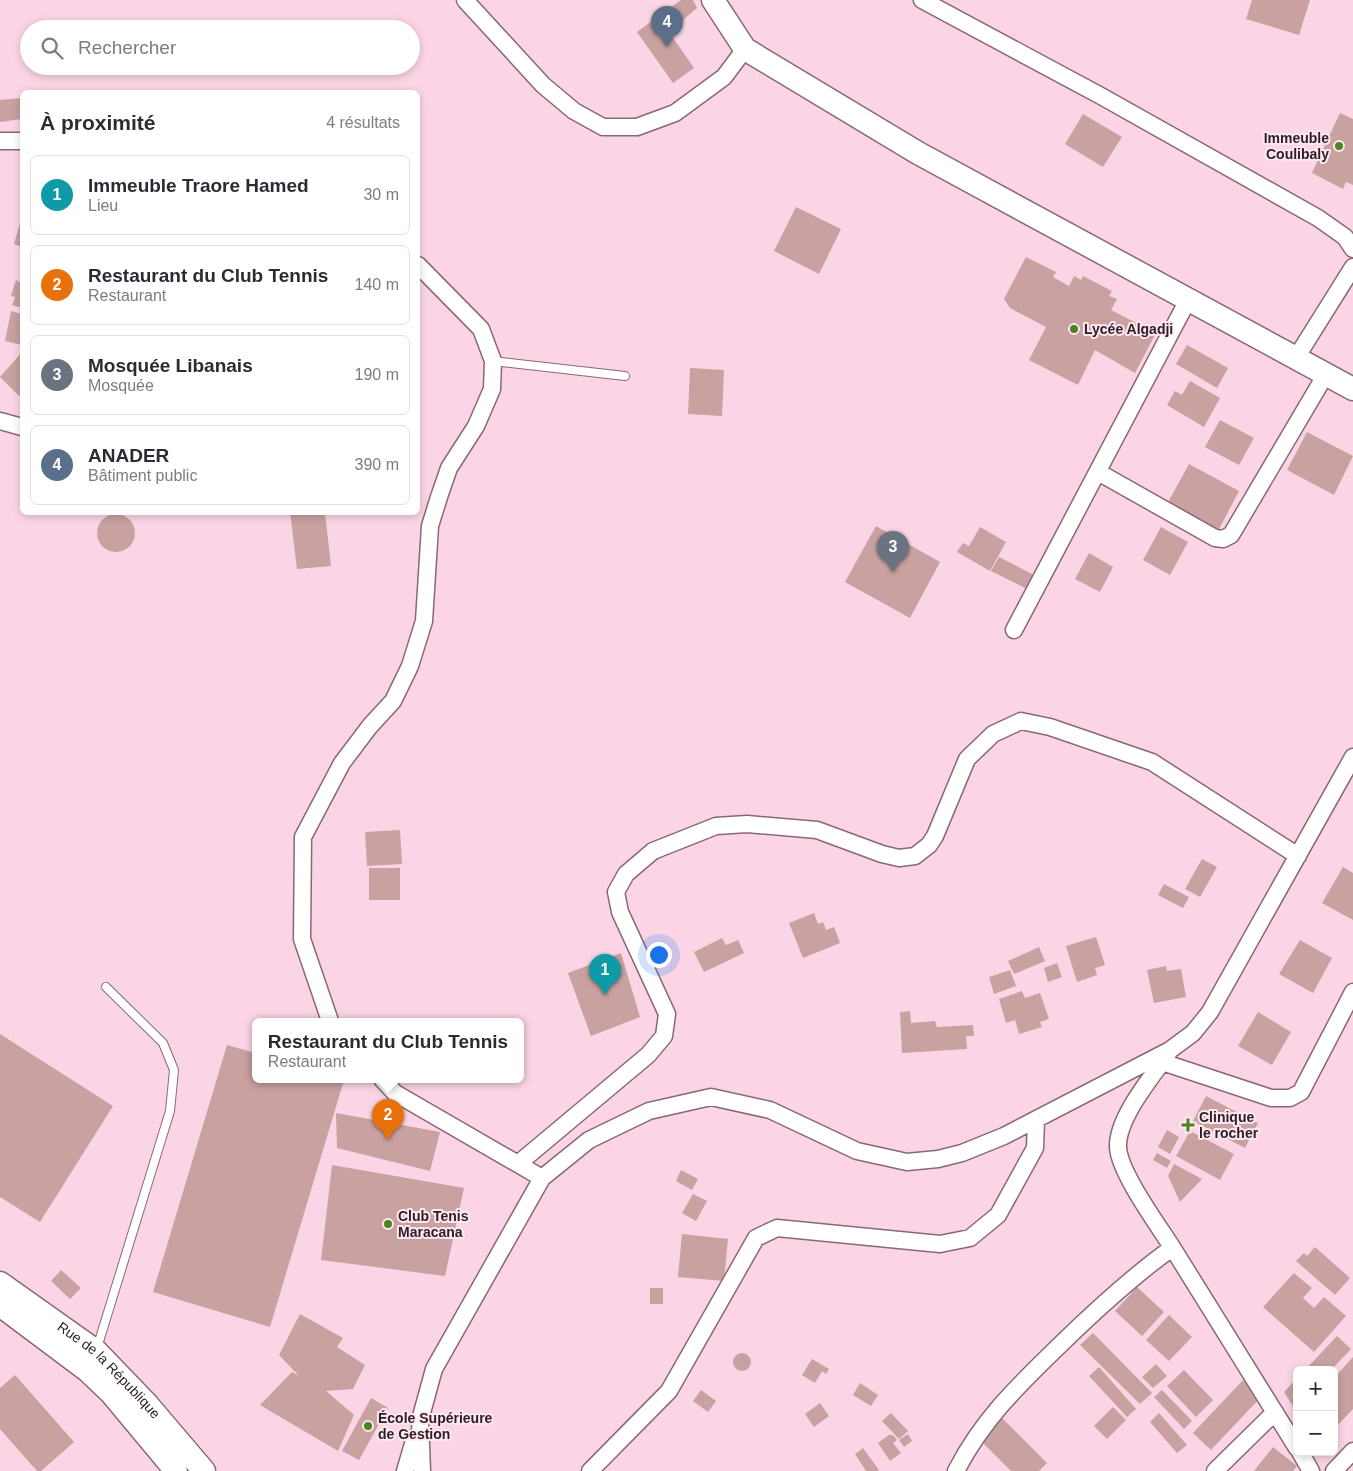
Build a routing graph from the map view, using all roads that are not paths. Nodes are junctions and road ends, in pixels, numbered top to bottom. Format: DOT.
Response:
graph roads {
  1 [pos="465,0"];
  2 [pos="713,0"];
  3 [pos="922,0"];
  4 [pos="745,49"];
  5 [pos="0,141"];
  6 [pos="20,141"];
  7 [pos="1353,249"];
  8 [pos="420,267"];
  9 [pos="1353,267"];
  10 [pos="1190,298"];
  11 [pos="1296,358"];
  12 [pos="493,362"];
  13 [pos="1326,374"];
  14 [pos="625,376"];
  15 [pos="1353,389"];
  16 [pos="0,421"];
  17 [pos="20,426"];
  18 [pos="1098,472"];
  19 [pos="1014,630"];
  20 [pos="1353,758"];
  21 [pos="1298,856"];
  22 [pos="106,987"];
  23 [pos="1353,992"];
  24 [pos="329,1018"];
  25 [pos="1166,1056"];
  26 [pos="386,1083"];
  27 [pos="1036,1120"];
  28 [pos="519,1162"];
  29 [pos="542,1178"];
  30 [pos="1172,1248"];
  31 [pos="0,1283"];
  32 [pos="0,1305"];
  33 [pos="92,1361"];
  34 [pos="1275,1412"];
  35 [pos="420,1420"];
  36 [pos="1293,1441"];
  37 [pos="1353,1451"];
  38 [pos="1302,1456"];
  39 [pos="176,1471"];
  40 [pos="204,1471"];
  41 [pos="405,1471"];
  42 [pos="422,1471"];
  43 [pos="590,1471"];
  44 [pos="956,1471"];
  45 [pos="1215,1471"];
  46 [pos="1311,1471"];
  47 [pos="1334,1471"];
  1 -- 4 [label="street"];
  2 -- 4 [label="street"];
  3 -- 7 [label="street"];
  4 -- 10 [label="street"];
  5 -- 6 [label="street"];
  8 -- 12 [label="street"];
  9 -- 11 [label="street"];
  10 -- 11 [label="street"];
  10 -- 18 [label="street"];
  11 -- 13 [label="street"];
  12 -- 14 [label="lane"];
  12 -- 24 [label="street"];
  13 -- 15 [label="street"];
  13 -- 18 [label="street"];
  16 -- 17 [label="street"];
  18 -- 19 [label="street"];
  20 -- 21 [label="street"];
  21 -- 25 [label="street"];
  21 -- 28 [label="street"];
  22 -- 33 [label="lane"];
  23 -- 25 [label="street"];
  25 -- 27 [label="street"];
  25 -- 30 [label="street"];
  26 -- 28 [label="street"];
  27 -- 29 [label="street"];
  27 -- 43 [label="street"];
  28 -- 29 [label="street"];
  29 -- 35 [label="street"];
  30 -- 34 [label="street"];
  30 -- 44 [label="street"];
  31 -- 33 [label="street, Rue de la République"];
  32 -- 33 [label="street, Rue de la République"];
  33 -- 39 [label="street, Rue de la République"];
  33 -- 40 [label="street, Rue de la République"];
  34 -- 36 [label="street"];
  34 -- 45 [label="street"];
  35 -- 41 [label="street"];
  35 -- 42 [label="street"];
  37 -- 47 [label="street"];
  38 -- 46 [label="street"];
}
